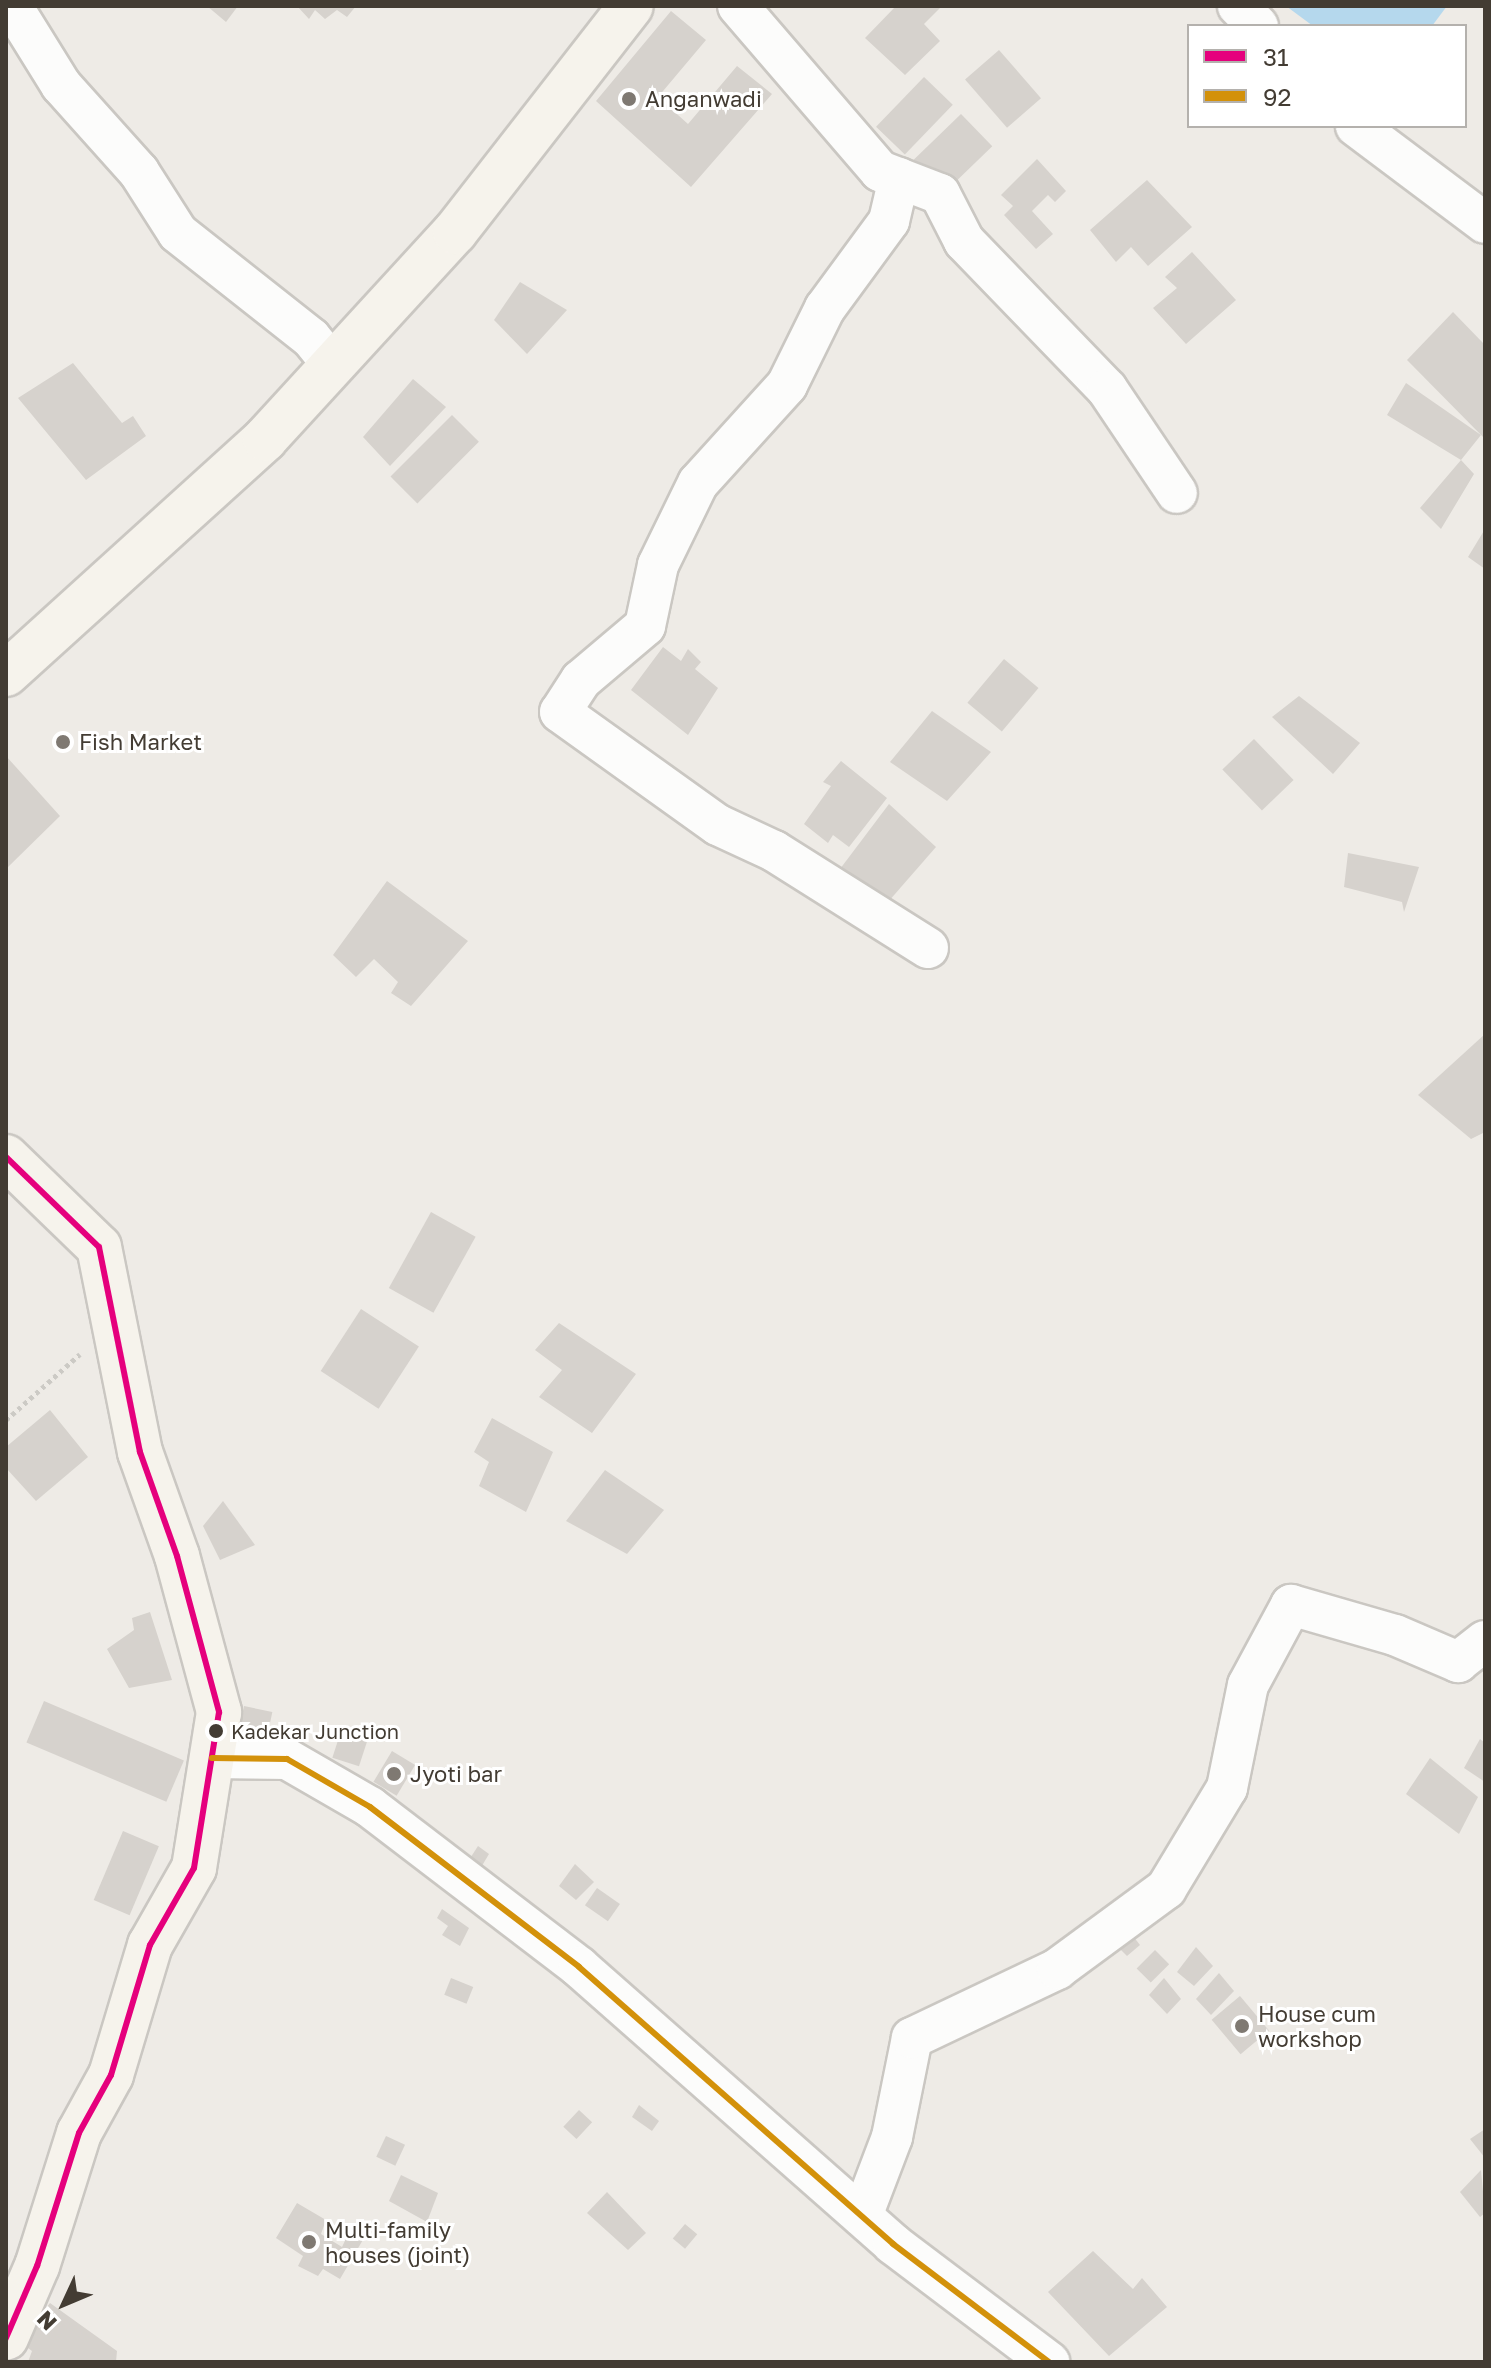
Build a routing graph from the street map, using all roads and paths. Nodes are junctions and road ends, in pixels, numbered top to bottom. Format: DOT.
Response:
graph roads {
  1 [pos="12,6"];
  2 [pos="631,6"];
  3 [pos="738,6"];
  4 [pos="1238,6"];
  5 [pos="1256,24"];
  6 [pos="1359,128"];
  7 [pos="899,178"];
  8 [pos="1485,223"];
  9 [pos="333,365"];
  10 [pos="1177,493"];
  11 [pos="6,674"];
  12 [pos="928,948"];
  13 [pos="6,1157"];
  14 [pos="114,1324"];
  15 [pos="6,1420"];
  16 [pos="1485,1641"];
  17 [pos="212,1758"];
  18 [pos="862,2216"];
  19 [pos="6,2338"];
  20 [pos="1049,2362"];
  1 -- 9 [label="street"];
  2 -- 9 [label="main road"];
  3 -- 7 [label="street"];
  4 -- 5 [label="street"];
  6 -- 8 [label="street"];
  7 -- 10 [label="street"];
  7 -- 12 [label="street"];
  9 -- 11 [label="main road"];
  13 -- 14 [label="main road"];
  14 -- 15 [label="path"];
  14 -- 17 [label="main road"];
  16 -- 18 [label="street"];
  17 -- 18 [label="street"];
  17 -- 19 [label="main road"];
  18 -- 20 [label="street"];
}
